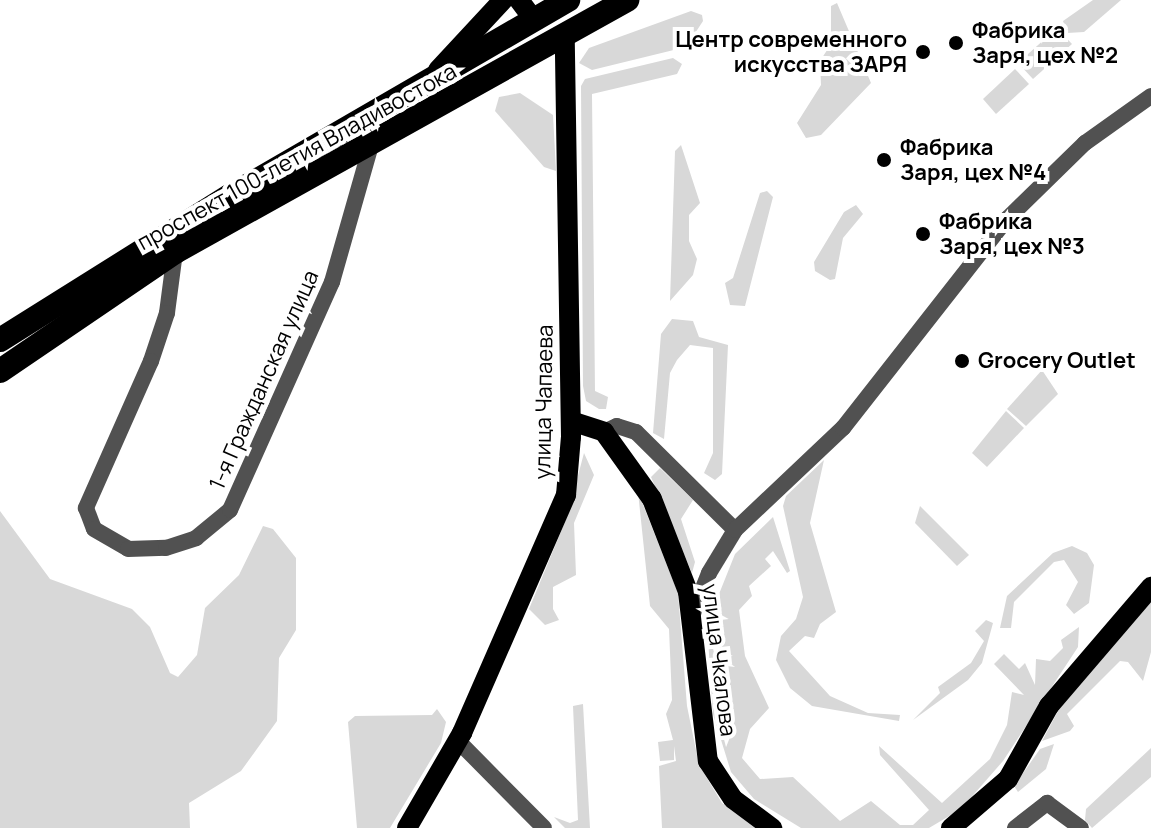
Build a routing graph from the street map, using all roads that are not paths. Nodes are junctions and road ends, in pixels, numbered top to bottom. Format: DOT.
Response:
graph roads {
  1 [pos="503,0"];
  2 [pos="568,0"];
  3 [pos="627,0"];
  4 [pos="526,10"];
  5 [pos="565,36"];
  6 [pos="421,89"];
  7 [pos="1151,96"];
  8 [pos="372,142"];
  9 [pos="175,252"];
  10 [pos="0,340"];
  11 [pos="0,371"];
  12 [pos="571,421"];
  13 [pos="604,432"];
  14 [pos="735,530"];
  15 [pos="1151,587"];
  16 [pos="692,616"];
  17 [pos="458,741"];
  18 [pos="407,828"];
  19 [pos="544,828"];
  20 [pos="772,828"];
  21 [pos="951,828"];
  22 [pos="1015,828"];
  23 [pos="1081,828"];
  1 -- 6 [label="main road"];
  2 -- 4 [label="highway, проспект 100-летия Владивостока"];
  3 -- 5 [label="highway, проспект 100-летия Владивостока"];
  4 -- 6 [label="highway, проспект 100-летия Владивостока"];
  5 -- 8 [label="highway, проспект 100-летия Владивостока"];
  5 -- 12 [label="main road, улица Чапаева"];
  6 -- 10 [label="highway, проспект 100-летия Владивостока"];
  7 -- 14 [label="street"];
  8 -- 9 [label="highway, проспект 100-летия Владивостока"];
  8 -- 9 [label="street, 1-я Гражданская улица"];
  9 -- 11 [label="highway, проспект 100-летия Владивостока"];
  12 -- 13 [label="main road"];
  12 -- 17 [label="main road, улица Чапаева"];
  13 -- 14 [label="street"];
  13 -- 16 [label="main road, улица Чкалова"];
  14 -- 16 [label="street"];
  15 -- 21 [label="main road"];
  16 -- 20 [label="main road, улица Чкалова"];
  17 -- 18 [label="main road, улица Чапаева"];
  17 -- 19 [label="street"];
  22 -- 23 [label="street"];
}
